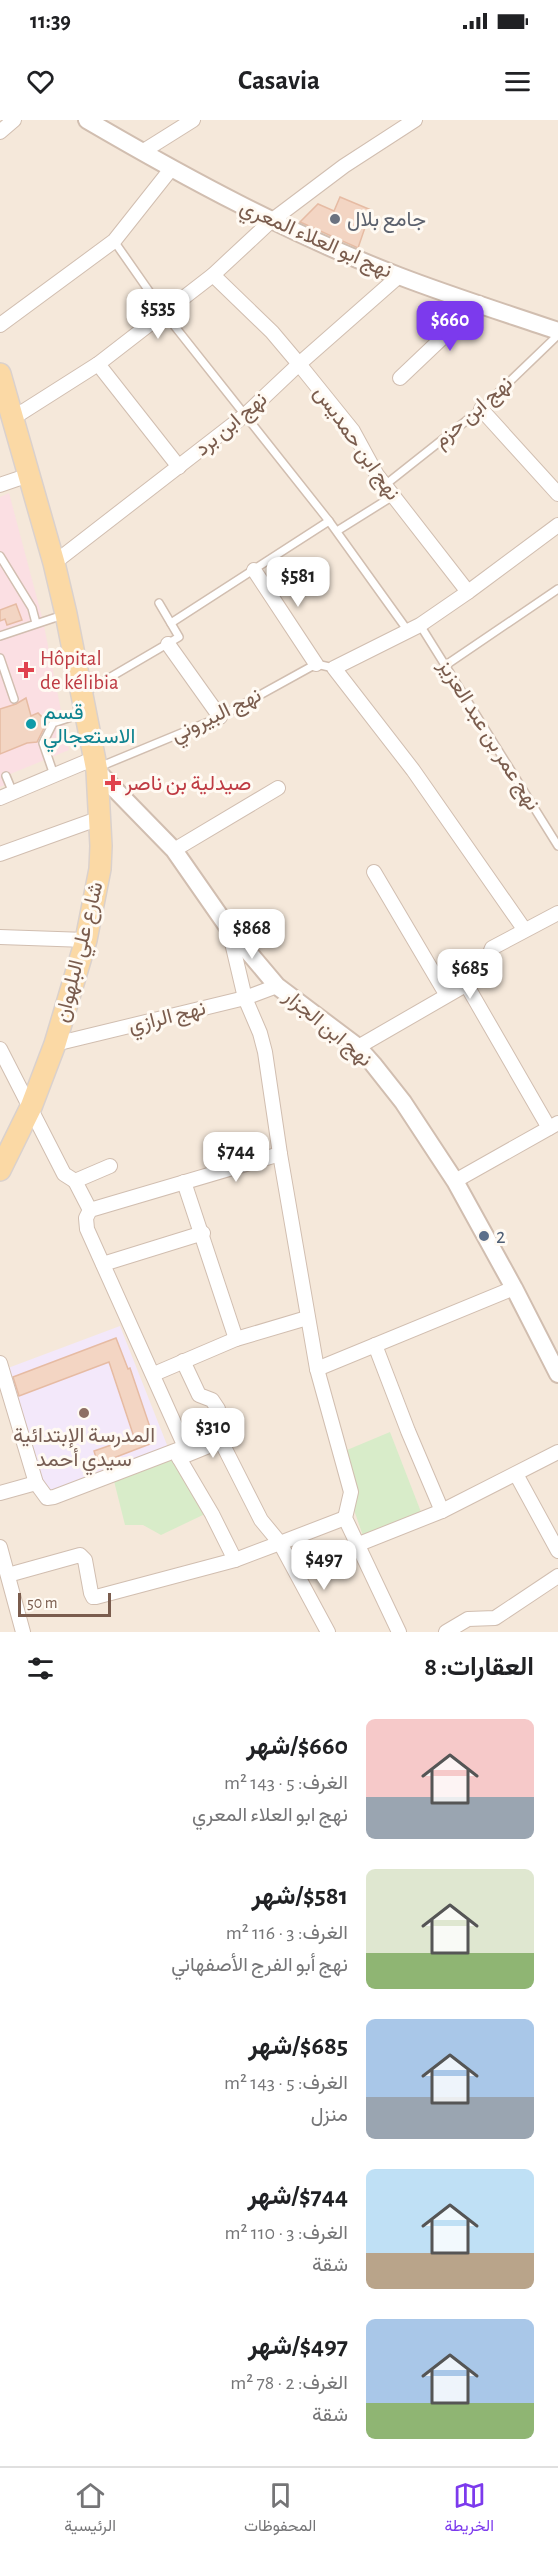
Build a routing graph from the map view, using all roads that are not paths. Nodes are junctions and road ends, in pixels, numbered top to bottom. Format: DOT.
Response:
graph roads {
  1 [pos="14,120"];
  2 [pos="87,120"];
  3 [pos="194,120"];
  4 [pos="415,120"];
  5 [pos="0,132"];
  6 [pos="142,152"];
  7 [pos="171,169"];
  8 [pos="271,221"];
  9 [pos="114,241"];
  10 [pos="213,275"];
  11 [pos="399,276"];
  12 [pos="479,303"];
  13 [pos="165,314"];
  14 [pos="0,325"];
  15 [pos="558,333"];
  16 [pos="299,363"];
  17 [pos="98,364"];
  18 [pos="399,378"];
  19 [pos="1,379"];
  20 [pos="482,409"];
  21 [pos="245,415"];
  22 [pos="13,418"];
  23 [pos="180,467"];
  24 [pos="29,476"];
  25 [pos="0,485"];
  26 [pos="389,490"];
  27 [pos="558,494"];
  28 [pos="329,521"];
  29 [pos="558,525"];
  30 [pos="337,531"];
  31 [pos="0,556"];
  32 [pos="54,563"];
  33 [pos="254,570"];
  34 [pos="558,589"];
  35 [pos="468,592"];
  36 [pos="159,603"];
  37 [pos="66,614"];
  38 [pos="171,622"];
  39 [pos="36,623"];
  40 [pos="414,628"];
  41 [pos="0,636"];
  42 [pos="168,644"];
  43 [pos="0,658"];
  44 [pos="316,664"];
  45 [pos="446,665"];
  46 [pos="334,668"];
  47 [pos="14,699"];
  48 [pos="85,703"];
  49 [pos="220,717"];
  50 [pos="96,766"];
  51 [pos="6,776"];
  52 [pos="54,776"];
  53 [pos="278,788"];
  54 [pos="7,796"];
  55 [pos="100,818"];
  56 [pos="558,846"];
  57 [pos="174,850"];
  58 [pos="0,854"];
  59 [pos="374,872"];
  60 [pos="557,916"];
  61 [pos="229,928"];
  62 [pos="524,929"];
  63 [pos="0,937"];
  64 [pos="86,940"];
  65 [pos="466,984"];
  66 [pos="278,986"];
  67 [pos="446,994"];
  68 [pos="245,998"];
  69 [pos="56,1044"];
  70 [pos="358,1047"];
  71 [pos="0,1049"];
  72 [pos="31,1107"];
  73 [pos="554,1126"];
  74 [pos="280,1154"];
  75 [pos="110,1166"];
  76 [pos="0,1170"];
  77 [pos="75,1181"];
  78 [pos="454,1181"];
  79 [pos="184,1182"];
  80 [pos="90,1210"];
  81 [pos="203,1233"];
  82 [pos="103,1263"];
  83 [pos="514,1288"];
  84 [pos="307,1318"];
  85 [pos="236,1339"];
  86 [pos="375,1345"];
  87 [pos="552,1346"];
  88 [pos="183,1361"];
  89 [pos="0,1363"];
  90 [pos="317,1369"];
  91 [pos="154,1374"];
  92 [pos="558,1374"];
  93 [pos="221,1441"];
  94 [pos="182,1452"];
  95 [pos="558,1452"];
  96 [pos="516,1474"];
  97 [pos="36,1483"];
  98 [pos="0,1493"];
  99 [pos="442,1511"];
  100 [pos="345,1518"];
  101 [pos="280,1542"];
  102 [pos="359,1544"];
  103 [pos="0,1547"];
  104 [pos="558,1551"];
  105 [pos="235,1560"];
  106 [pos="8,1575"];
  107 [pos="558,1576"];
  108 [pos="22,1632"];
  109 [pos="328,1632"];
  110 [pos="399,1632"];
  111 [pos="446,1632"];
  1 -- 5 [label="street"];
  2 -- 6 [label="street, نهج ابو العلاء المعري"];
  3 -- 6 [label="street"];
  4 -- 8 [label="street"];
  6 -- 7 [label="street, نهج ابو العلاء المعري"];
  7 -- 8 [label="street, نهج ابو العلاء المعري"];
  7 -- 9 [label="street"];
  8 -- 10 [label="street"];
  8 -- 11 [label="street, نهج ابو العلاء المعري"];
  9 -- 13 [label="lane, نهج عمر بن عبد العزيز"];
  9 -- 14 [label="street"];
  10 -- 13 [label="street"];
  10 -- 16 [label="street, نهج ابن حمديس"];
  11 -- 12 [label="street, نهج ابو العلاء المعري"];
  11 -- 16 [label="street, نهج ابن برد"];
  12 -- 15 [label="street, نهج ابو العلاء المعري"];
  12 -- 18 [label="street"];
  13 -- 17 [label="street"];
  13 -- 21 [label="lane, نهج عمر بن عبد العزيز"];
  15 -- 20 [label="lane, نهج ابن حزم"];
  16 -- 21 [label="street, نهج ابن برد"];
  16 -- 26 [label="street, نهج ابن حمديس"];
  17 -- 22 [label="street"];
  17 -- 23 [label="street"];
  19 -- 22 [label="main road, شارع علي البلهوان"];
  20 -- 26 [label="lane, نهج ابن حزم"];
  20 -- 27 [label="street"];
  21 -- 23 [label="street, نهج ابن برد"];
  21 -- 28 [label="lane, نهج عمر بن عبد العزيز"];
  22 -- 24 [label="main road, شارع علي البلهوان"];
  23 -- 32 [label="street, نهج ابن برد"];
  24 -- 25 [label="street"];
  24 -- 32 [label="main road, شارع علي البلهوان"];
  26 -- 30 [label="lane, نهج ابن حزم"];
  26 -- 35 [label="street, نهج ابن حمديس"];
  28 -- 30 [label="lane, نهج عمر بن عبد العزيز"];
  28 -- 33 [label="lane"];
  29 -- 35 [label="street"];
  30 -- 40 [label="lane, نهج عمر بن عبد العزيز"];
  31 -- 39 [label="lane"];
  32 -- 37 [label="main road, شارع علي البلهوان"];
  33 -- 38 [label="lane"];
  33 -- 44 [label="street"];
  34 -- 45 [label="lane"];
  35 -- 40 [label="street"];
  36 -- 38 [label="lane"];
  37 -- 39 [label="lane"];
  37 -- 48 [label="main road, شارع علي البلهوان"];
  38 -- 42 [label="lane"];
  39 -- 41 [label="lane"];
  40 -- 45 [label="lane, نهج عمر بن عبد العزيز"];
  40 -- 46 [label="street"];
  42 -- 48 [label="lane"];
  42 -- 49 [label="street"];
  43 -- 47 [label="lane"];
  44 -- 46 [label="lane"];
  44 -- 49 [label="lane, نهج البيروني"];
  45 -- 56 [label="lane, نهج عمر بن عبد العزيز"];
  46 -- 62 [label="street"];
  48 -- 50 [label="main road, شارع علي البلهوان"];
  48 -- 52 [label="lane"];
  49 -- 50 [label="lane, نهج البيروني"];
  50 -- 52 [label="street"];
  50 -- 55 [label="main road, شارع علي البلهوان"];
  50 -- 57 [label="street, نهج ابن الجزار"];
  51 -- 54 [label="lane"];
  52 -- 54 [label="street"];
  53 -- 57 [label="street"];
  55 -- 58 [label="street"];
  55 -- 64 [label="main road, شارع علي البلهوان"];
  57 -- 61 [label="street, نهج ابن الجزار"];
  59 -- 67 [label="street"];
  60 -- 62 [label="street"];
  61 -- 66 [label="street, نهج ابن الجزار"];
  61 -- 68 [label="street"];
  62 -- 65 [label="street"];
  63 -- 64 [label="street"];
  64 -- 69 [label="main road, شارع علي البلهوان"];
  65 -- 67 [label="street"];
  65 -- 73 [label="street"];
  66 -- 68 [label="street, نهج الرازي"];
  66 -- 70 [label="street, نهج ابن الجزار"];
  67 -- 70 [label="street"];
  68 -- 69 [label="street, نهج الرازي"];
  68 -- 74 [label="street"];
  69 -- 72 [label="main road, شارع علي البلهوان"];
  70 -- 78 [label="street, نهج ابن الجزار"];
  71 -- 72 [label="street"];
  72 -- 76 [label="main road, شارع علي البلهوان"];
  72 -- 77 [label="street"];
  73 -- 78 [label="street"];
  74 -- 79 [label="street"];
  74 -- 84 [label="street"];
  75 -- 77 [label="street"];
  77 -- 80 [label="street"];
  78 -- 83 [label="street, نهج ابن الجزار"];
  79 -- 80 [label="street"];
  79 -- 81 [label="street"];
  80 -- 82 [label="street"];
  81 -- 82 [label="street"];
  81 -- 85 [label="street"];
  82 -- 91 [label="street"];
  83 -- 86 [label="street"];
  83 -- 87 [label="street, نهج ابن الجزار"];
  84 -- 85 [label="street"];
  84 -- 90 [label="street"];
  85 -- 88 [label="street"];
  86 -- 90 [label="street"];
  86 -- 99 [label="street"];
  87 -- 92 [label="street, نهج ابن الجزار"];
  88 -- 91 [label="street"];
  88 -- 93 [label="street"];
  89 -- 97 [label="street"];
  90 -- 100 [label="street"];
  91 -- 94 [label="street"];
  93 -- 94 [label="street"];
  93 -- 101 [label="street"];
  94 -- 97 [label="street"];
  94 -- 105 [label="street"];
  95 -- 96 [label="street"];
  96 -- 99 [label="street"];
  96 -- 104 [label="street"];
  97 -- 98 [label="street"];
  99 -- 102 [label="street"];
  100 -- 101 [label="street"];
  100 -- 102 [label="street"];
  101 -- 105 [label="street"];
  101 -- 109 [label="street"];
  102 -- 110 [label="street"];
  103 -- 106 [label="street"];
  105 -- 106 [label="street"];
  106 -- 108 [label="street"];
  107 -- 111 [label="street"];
}
